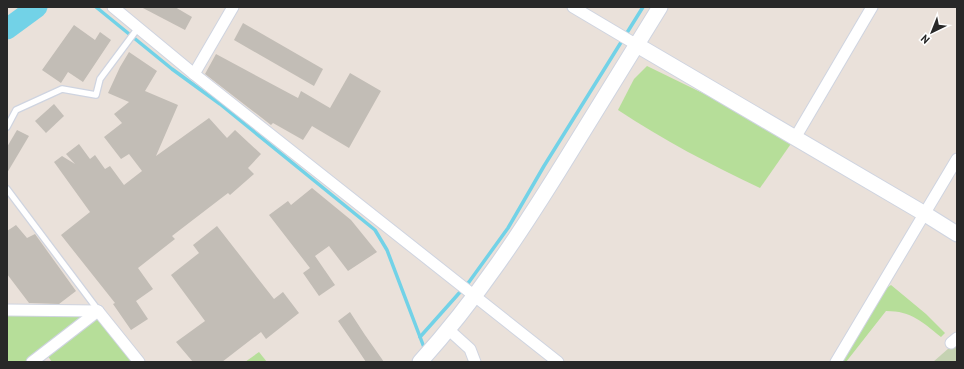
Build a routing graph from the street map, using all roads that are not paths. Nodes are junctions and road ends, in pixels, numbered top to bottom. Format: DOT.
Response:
graph roads {
  1 [pos="113,7"];
  2 [pos="233,7"];
  3 [pos="573,7"];
  4 [pos="660,7"];
  5 [pos="872,7"];
  6 [pos="138,28"];
  7 [pos="637,45"];
  8 [pos="194,74"];
  9 [pos="7,127"];
  10 [pos="795,138"];
  11 [pos="957,159"];
  12 [pos="7,189"];
  13 [pos="925,214"];
  14 [pos="957,234"];
  15 [pos="475,298"];
  16 [pos="7,310"];
  17 [pos="98,311"];
  18 [pos="449,330"];
  19 [pos="32,362"];
  20 [pos="139,362"];
  21 [pos="420,362"];
  22 [pos="475,362"];
  23 [pos="558,362"];
  24 [pos="836,362"];
  1 -- 6 [label="street"];
  2 -- 8 [label="street"];
  3 -- 7 [label="street"];
  4 -- 7 [label="street"];
  5 -- 10 [label="street"];
  6 -- 8 [label="street"];
  6 -- 9 [label="lane"];
  7 -- 10 [label="street"];
  7 -- 15 [label="street"];
  8 -- 15 [label="street"];
  10 -- 13 [label="street"];
  11 -- 13 [label="street"];
  12 -- 17 [label="lane"];
  13 -- 14 [label="street"];
  13 -- 24 [label="street"];
  15 -- 18 [label="street"];
  15 -- 23 [label="street"];
  16 -- 17 [label="street"];
  17 -- 19 [label="street"];
  17 -- 20 [label="street"];
  18 -- 21 [label="street"];
  18 -- 22 [label="street"];
}
